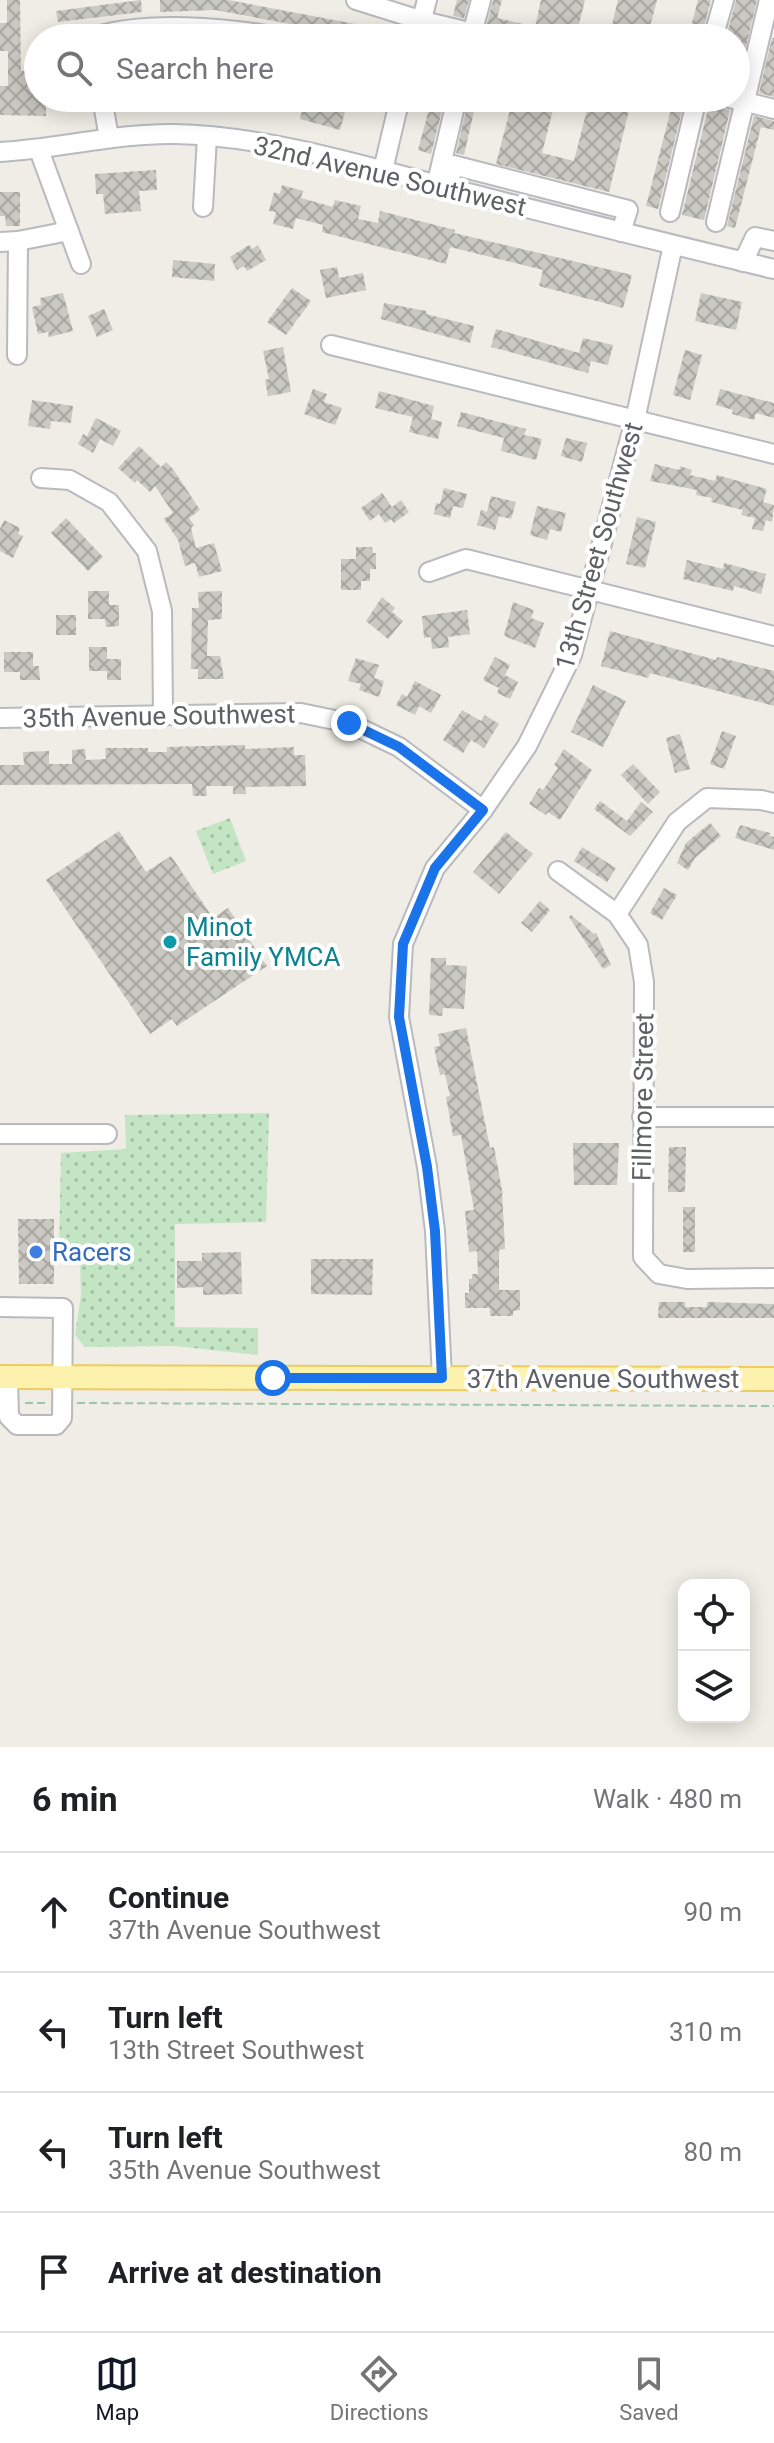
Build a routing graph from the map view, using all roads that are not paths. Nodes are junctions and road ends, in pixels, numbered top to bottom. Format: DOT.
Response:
graph roads {
  1 [pos="356,0"];
  2 [pos="427,0"];
  3 [pos="481,0"];
  4 [pos="724,0"];
  5 [pos="769,0"];
  6 [pos="407,24"];
  7 [pos="421,24"];
  8 [pos="475,24"];
  9 [pos="717,24"];
  10 [pos="750,59"];
  11 [pos="750,103"];
  12 [pos="774,109"];
  13 [pos="104,112"];
  14 [pos="397,112"];
  15 [pos="455,112"];
  16 [pos="694,112"];
  17 [pos="735,112"];
  18 [pos="207,137"];
  19 [pos="109,138"];
  20 [pos="39,150"];
  21 [pos="0,152"];
  22 [pos="383,170"];
  23 [pos="442,186"];
  24 [pos="203,207"];
  25 [pos="670,212"];
  26 [pos="716,222"];
  27 [pos="69,231"];
  28 [pos="9,241"];
  29 [pos="774,241"];
  30 [pos="673,245"];
  31 [pos="743,262"];
  32 [pos="81,264"];
  33 [pos="774,269"];
  34 [pos="331,345"];
  35 [pos="17,355"];
  36 [pos="635,420"];
  37 [pos="774,454"];
  38 [pos="41,478"];
  39 [pos="429,572"];
  40 [pos="591,591"];
  41 [pos="774,636"];
  42 [pos="163,716"];
  43 [pos="0,718"];
  44 [pos="774,803"];
  45 [pos="483,810"];
  46 [pos="558,871"];
  47 [pos="617,914"];
  48 [pos="642,1117"];
  49 [pos="774,1117"];
  50 [pos="0,1134"];
  51 [pos="107,1134"];
  52 [pos="774,1278"];
  53 [pos="0,1307"];
  54 [pos="63,1377"];
  55 [pos="4,1378"];
  56 [pos="442,1378"];
  57 [pos="774,1379"];
  1 -- 6 [label="street"];
  2 -- 7 [label="street"];
  3 -- 8 [label="street"];
  4 -- 9 [label="street"];
  5 -- 10 [label="street"];
  11 -- 12 [label="street"];
  13 -- 19 [label="street"];
  14 -- 22 [label="street"];
  15 -- 23 [label="street"];
  16 -- 25 [label="street"];
  17 -- 26 [label="street"];
  18 -- 19 [label="street, 32nd Avenue Southwest"];
  18 -- 22 [label="street, 32nd Avenue Southwest"];
  18 -- 24 [label="street"];
  19 -- 20 [label="street, 32nd Avenue Southwest"];
  20 -- 21 [label="street, 32nd Avenue Southwest"];
  20 -- 27 [label="street"];
  22 -- 23 [label="street, 32nd Avenue Southwest"];
  23 -- 30 [label="street, 32nd Avenue Southwest"];
  27 -- 28 [label="street"];
  27 -- 32 [label="street"];
  28 -- 35 [label="street"];
  29 -- 31 [label="street"];
  30 -- 31 [label="street, 32nd Avenue Southwest"];
  30 -- 36 [label="street, 13th Street Southwest"];
  31 -- 33 [label="street, 32nd Avenue Southwest"];
  34 -- 36 [label="street"];
  36 -- 37 [label="street"];
  36 -- 40 [label="street, 13th Street Southwest"];
  38 -- 42 [label="street"];
  39 -- 40 [label="street"];
  40 -- 41 [label="street"];
  40 -- 45 [label="street, 13th Street Southwest"];
  42 -- 43 [label="street, 35th Avenue Southwest"];
  42 -- 45 [label="street, 35th Avenue Southwest"];
  44 -- 47 [label="street"];
  45 -- 56 [label="street, 13th Street Southwest"];
  46 -- 47 [label="street, Fillmore Street"];
  47 -- 48 [label="street, Fillmore Street"];
  48 -- 49 [label="street"];
  48 -- 52 [label="street, Fillmore Street"];
  50 -- 51 [label="street"];
  53 -- 54 [label="street"];
  54 -- 55 [label="main road, 37th Avenue Southwest"];
  54 -- 55 [label="street"];
  54 -- 56 [label="main road, 37th Avenue Southwest"];
  56 -- 57 [label="main road, 37th Avenue Southwest"];
}
